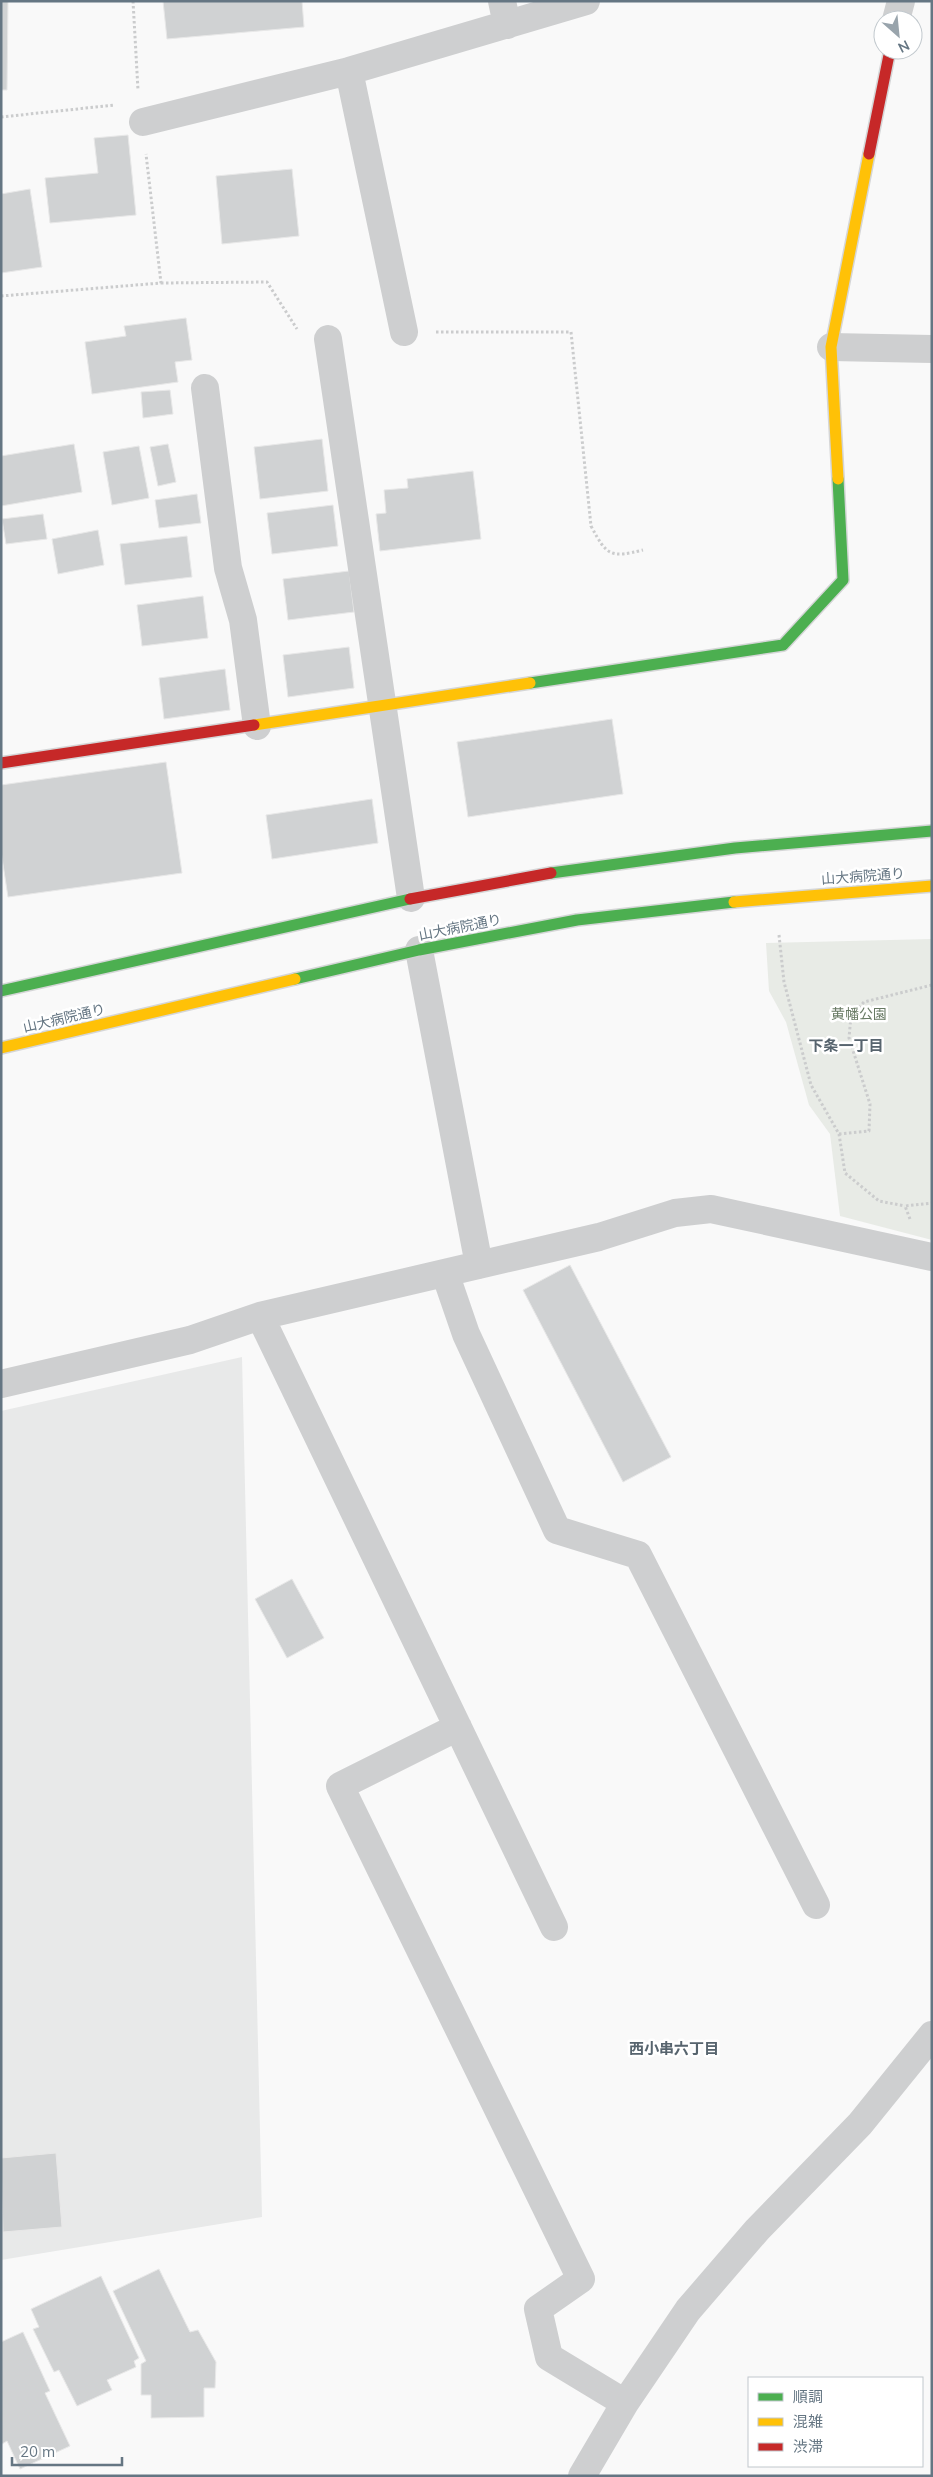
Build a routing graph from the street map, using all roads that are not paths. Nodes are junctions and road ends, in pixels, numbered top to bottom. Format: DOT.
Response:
graph roads {
  1 [pos="586,1"];
  2 [pos="505,13"];
  3 [pos="888,60"];
  4 [pos="349,71"];
  5 [pos="141,112"];
  6 [pos="404,332"];
  7 [pos="328,339"];
  8 [pos="831,347"];
  9 [pos="932,349"];
  10 [pos="206,388"];
  11 [pos="382,706"];
  12 [pos="257,726"];
  13 [pos="1,763"];
  14 [pos="932,831"];
  15 [pos="932,886"];
  16 [pos="411,898"];
  17 [pos="420,950"];
  18 [pos="1,991"];
  19 [pos="1,1048"];
  20 [pos="932,1257"];
  21 [pos="479,1266"];
  22 [pos="445,1273"];
  23 [pos="260,1316"];
  24 [pos="1,1384"];
  25 [pos="458,1727"];
  26 [pos="816,1905"];
  27 [pos="554,1927"];
  28 [pos="932,2035"];
  29 [pos="625,2403"];
  30 [pos="582,2476"];
  1 -- 2 [label="street"];
  2 -- 4 [label="street"];
  3 -- 8 [label="street"];
  4 -- 5 [label="street"];
  4 -- 6 [label="street"];
  7 -- 11 [label="street"];
  8 -- 9 [label="street"];
  8 -- 11 [label="street"];
  10 -- 12 [label="street"];
  11 -- 12 [label="street"];
  11 -- 16 [label="street"];
  12 -- 13 [label="street"];
  14 -- 16 [label="street"];
  15 -- 17 [label="street, 山大病院通り"];
  16 -- 18 [label="street"];
  17 -- 19 [label="street, 山大病院通り"];
  17 -- 21 [label="street"];
  20 -- 21 [label="street"];
  21 -- 22 [label="street"];
  22 -- 23 [label="street"];
  22 -- 26 [label="street"];
  23 -- 24 [label="street"];
  23 -- 25 [label="street"];
  25 -- 27 [label="street"];
  25 -- 29 [label="street"];
  28 -- 29 [label="street"];
  29 -- 30 [label="street"];
}
